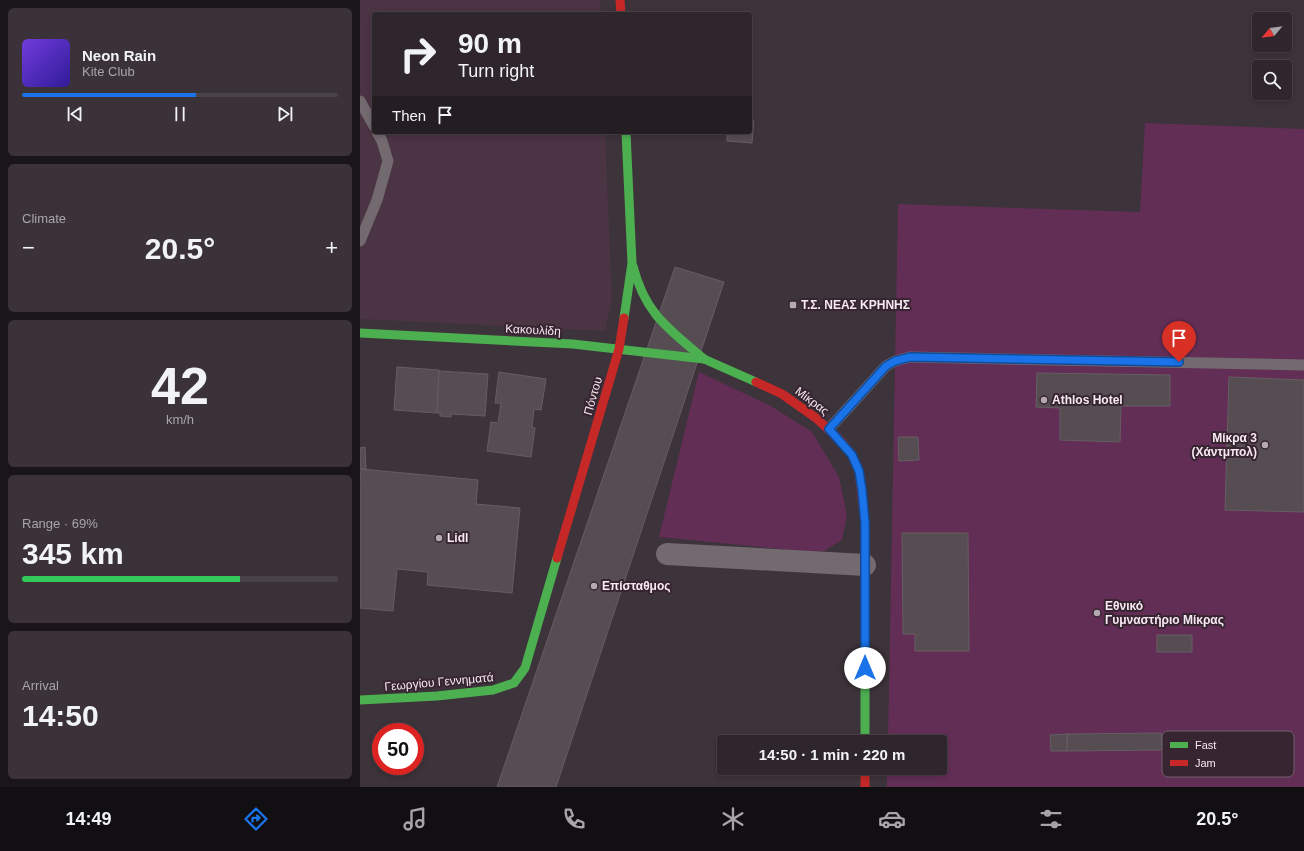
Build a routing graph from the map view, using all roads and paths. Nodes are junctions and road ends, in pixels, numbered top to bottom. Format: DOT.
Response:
graph roads {
  1 [pos="620,0"];
  2 [pos="621,12"];
  3 [pos="360,101"];
  4 [pos="372,122"];
  5 [pos="378,134"];
  6 [pos="626,134"];
  7 [pos="360,241"];
  8 [pos="632,263"];
  9 [pos="360,333"];
  10 [pos="619,349"];
  11 [pos="704,359"];
  12 [pos="1304,365"];
  13 [pos="829,429"];
  14 [pos="667,554"];
  15 [pos="866,565"];
  16 [pos="528,659"];
  17 [pos="360,700"];
  18 [pos="865,735"];
  19 [pos="865,775"];
  20 [pos="865,787"];
  1 -- 2 [label="main road"];
  3 -- 4 [label="lane"];
  5 -- 7 [label="lane"];
  6 -- 8 [label="main road, Πόντου"];
  8 -- 10 [label="main road, Πόντου"];
  8 -- 11 [label="main road"];
  9 -- 10 [label="main road, Κακουλίδη"];
  10 -- 11 [label="main road, Κακουλίδη"];
  10 -- 16 [label="main road, Πόντου"];
  11 -- 13 [label="main road, Μίκρας"];
  12 -- 13 [label="lane"];
  13 -- 15 [label="main road, Μίκρας"];
  14 -- 15 [label="street"];
  15 -- 18 [label="main road, Μίκρας"];
  16 -- 17 [label="main road, Γεωργίου Γεννηματά"];
  19 -- 20 [label="main road"];
}
